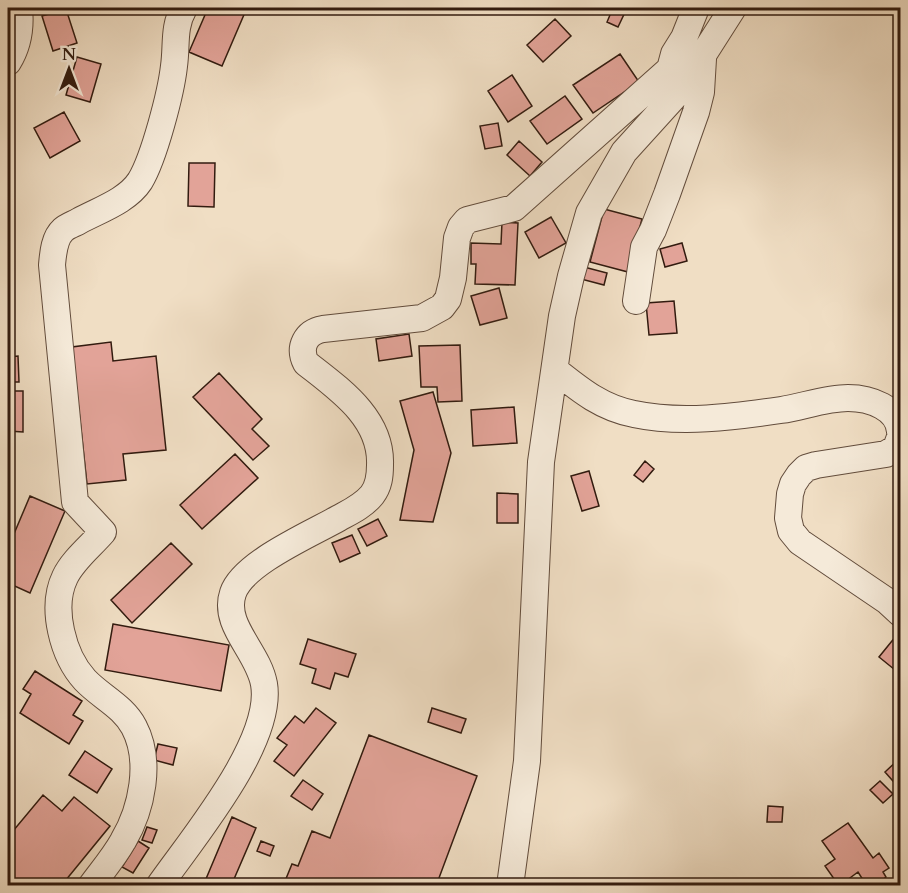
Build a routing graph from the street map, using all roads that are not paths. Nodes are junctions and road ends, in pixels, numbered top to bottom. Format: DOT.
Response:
graph roads {
  1 [pos="19,8"];
  2 [pos="184,8"];
  3 [pos="696,8"];
  4 [pos="733,8"];
  5 [pos="703,55"];
  6 [pos="8,62"];
  7 [pos="670,69"];
  8 [pos="670,102"];
  9 [pos="636,301"];
  10 [pos="555,370"];
  11 [pos="900,432"];
  12 [pos="900,437"];
  13 [pos="900,613"];
  14 [pos="91,885"];
  15 [pos="159,885"];
  16 [pos="510,885"];
  1 -- 6 [label="street"];
  2 -- 14 [label="street"];
  3 -- 7 [label="street"];
  4 -- 5 [label="street"];
  5 -- 8 [label="street"];
  5 -- 9 [label="street"];
  7 -- 8 [label="street"];
  7 -- 15 [label="street"];
  8 -- 10 [label="street"];
  10 -- 11 [label="street"];
  10 -- 16 [label="street"];
  12 -- 13 [label="street"];
}
